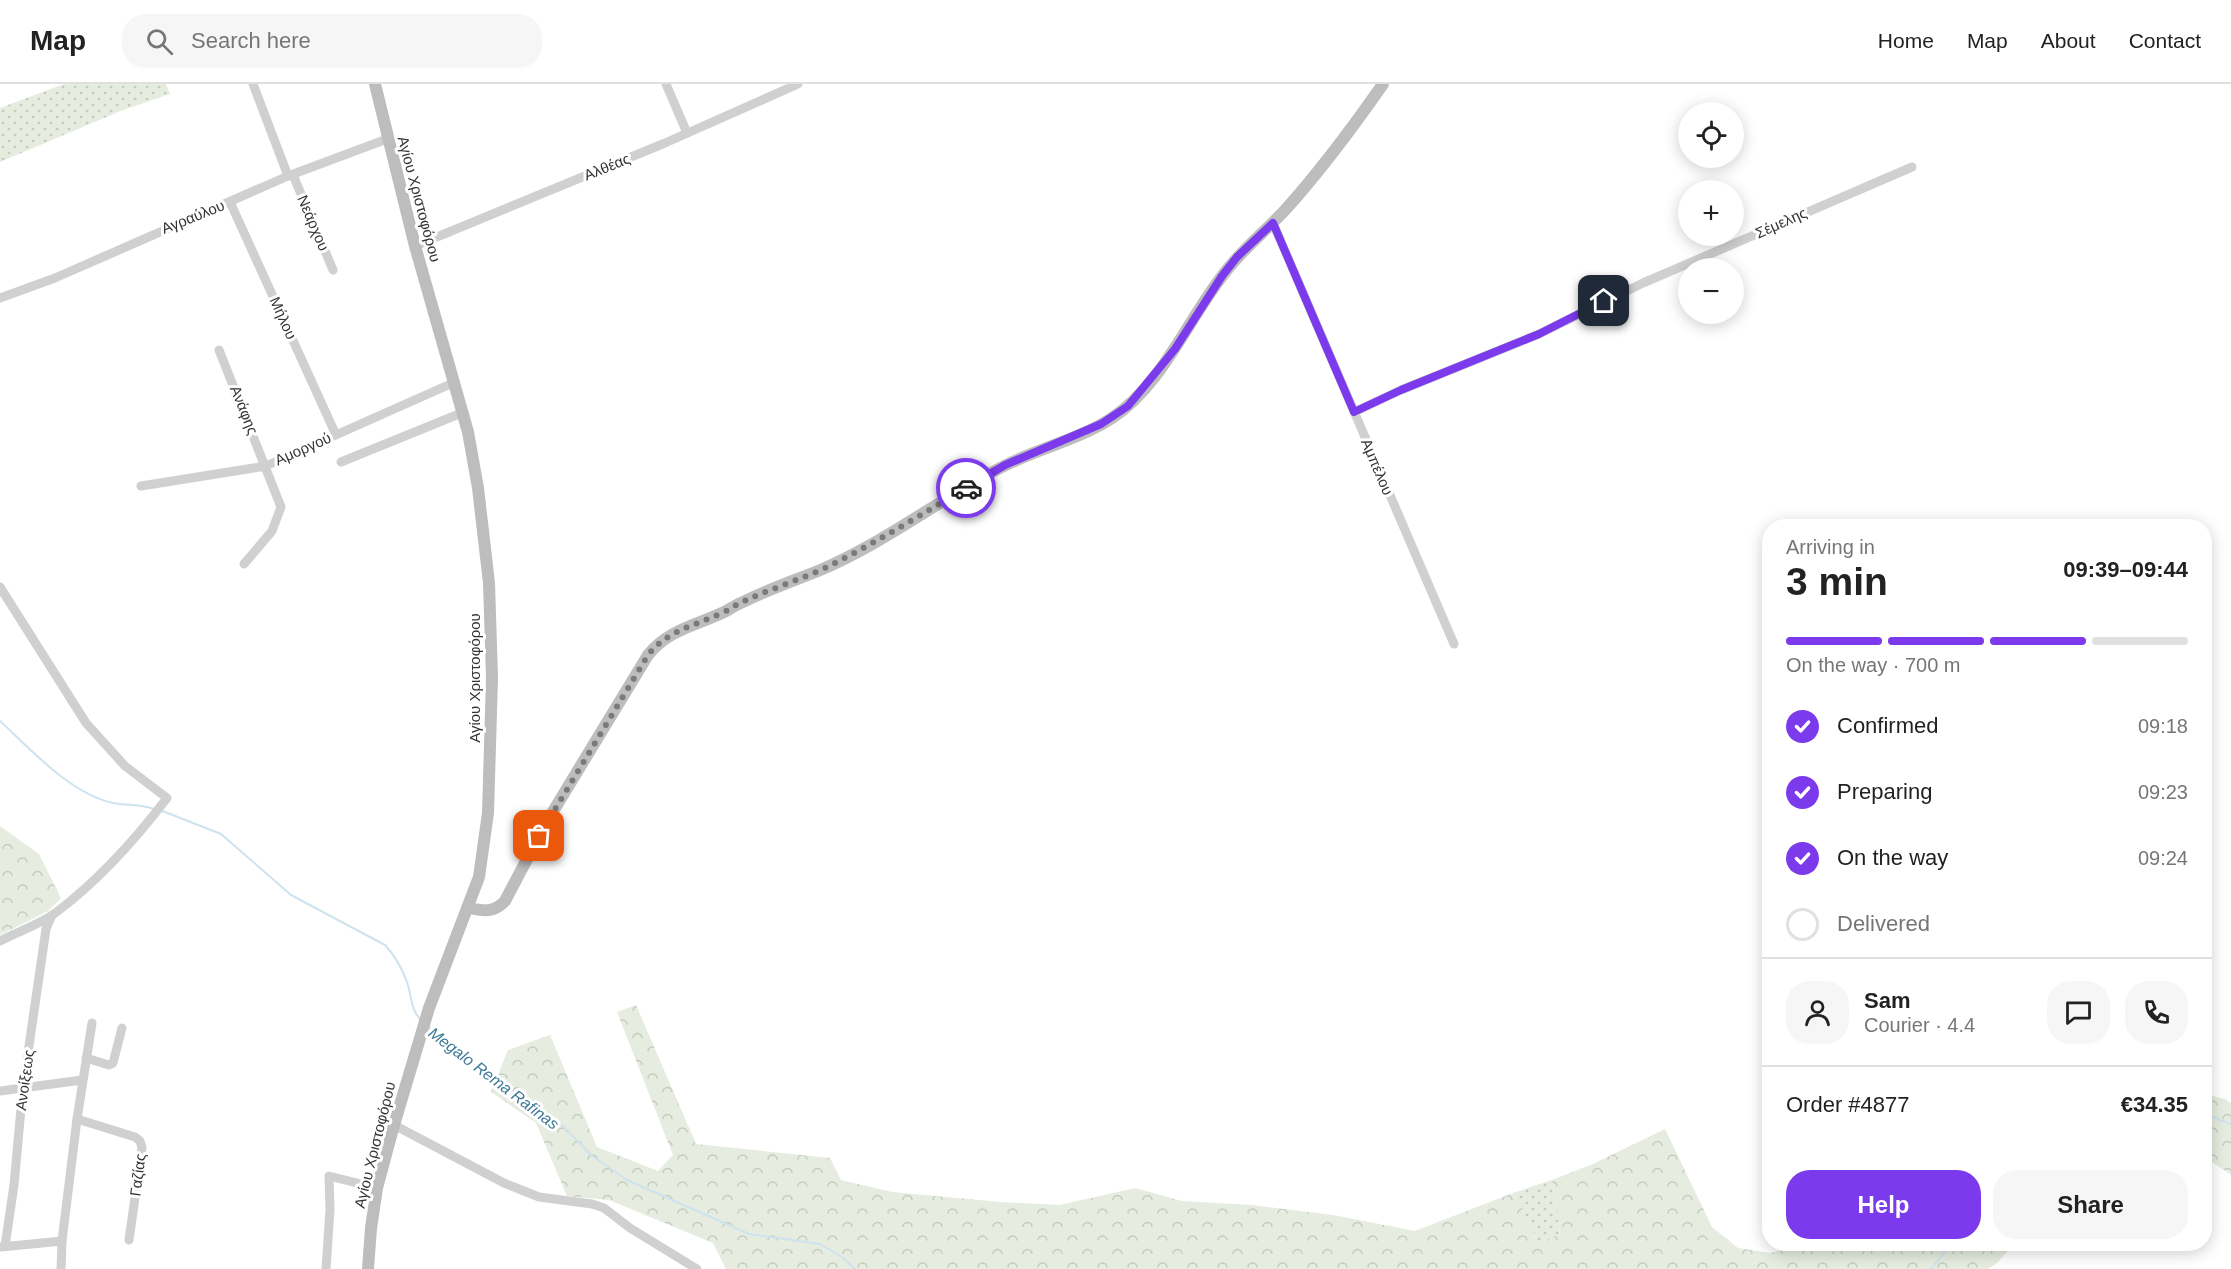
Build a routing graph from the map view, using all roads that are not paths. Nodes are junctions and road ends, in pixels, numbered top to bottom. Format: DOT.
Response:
graph roads {
  1 [pos="253,84"];
  2 [pos="375,84"];
  3 [pos="666,84"];
  4 [pos="798,84"];
  5 [pos="1383,84"];
  6 [pos="687,133"];
  7 [pos="387,139"];
  8 [pos="1912,167"];
  9 [pos="290,176"];
  10 [pos="231,202"];
  11 [pos="1273,223"];
  12 [pos="415,246"];
  13 [pos="333,270"];
  14 [pos="0,298"];
  15 [pos="219,350"];
  16 [pos="455,382"];
  17 [pos="464,412"];
  18 [pos="1354,412"];
  19 [pos="336,435"];
  20 [pos="341,462"];
  21 [pos="266,466"];
  22 [pos="141,486"];
  23 [pos="244,564"];
  24 [pos="0,587"];
  25 [pos="1454,644"];
  26 [pos="469,908"];
  27 [pos="52,915"];
  28 [pos="0,941"];
  29 [pos="92,1023"];
  30 [pos="122,1028"];
  31 [pos="86,1058"];
  32 [pos="82,1080"];
  33 [pos="23,1087"];
  34 [pos="0,1091"];
  35 [pos="76,1119"];
  36 [pos="394,1125"];
  37 [pos="377,1188"];
  38 [pos="129,1240"];
  39 [pos="62,1241"];
  40 [pos="3,1246"];
  41 [pos="61,1269"];
  42 [pos="326,1269"];
  43 [pos="368,1269"];
  44 [pos="697,1269"];
  1 -- 9 [label="street, Νεάρχου"];
  2 -- 7 [label="street, Αγίου Χριστοφόρου"];
  3 -- 6 [label="street"];
  4 -- 6 [label="street, Αλθέας"];
  5 -- 11 [label="street"];
  6 -- 12 [label="street, Αλθέας"];
  7 -- 9 [label="street, Αγραύλου"];
  7 -- 12 [label="street, Αγίου Χριστοφόρου"];
  8 -- 18 [label="street, Σέμελης"];
  9 -- 10 [label="street, Αγραύλου"];
  9 -- 13 [label="street, Νεάρχου"];
  10 -- 14 [label="street, Αγραύλου"];
  10 -- 19 [label="street, Μήλου"];
  11 -- 18 [label="street, Αμπέλου"];
  11 -- 26 [label="street"];
  12 -- 16 [label="street, Αγίου Χριστοφόρου"];
  15 -- 21 [label="street, Ανάφης"];
  16 -- 17 [label="street, Αγίου Χριστοφόρου"];
  16 -- 19 [label="street, Αμοργού"];
  17 -- 20 [label="street"];
  17 -- 26 [label="street, Αγίου Χριστοφόρου"];
  18 -- 25 [label="street, Αμπέλου"];
  19 -- 21 [label="street, Αμοργού"];
  21 -- 22 [label="street, Αμοργού"];
  21 -- 23 [label="street, Ανάφης"];
  24 -- 27 [label="street"];
  26 -- 36 [label="street, Αγίου Χριστοφόρου"];
  27 -- 28 [label="street"];
  27 -- 33 [label="street, Ανοίξεως"];
  29 -- 31 [label="street"];
  30 -- 31 [label="street"];
  31 -- 32 [label="street"];
  32 -- 33 [label="street"];
  32 -- 35 [label="street"];
  33 -- 34 [label="street"];
  33 -- 40 [label="street, Ανοίξεως"];
  35 -- 38 [label="street, Γαζίας"];
  35 -- 39 [label="street"];
  36 -- 37 [label="street, Αγίου Χριστοφόρου"];
  36 -- 44 [label="street"];
  37 -- 42 [label="street"];
  37 -- 43 [label="street, Αγίου Χριστοφόρου"];
  39 -- 40 [label="street"];
  39 -- 41 [label="street"];
}
